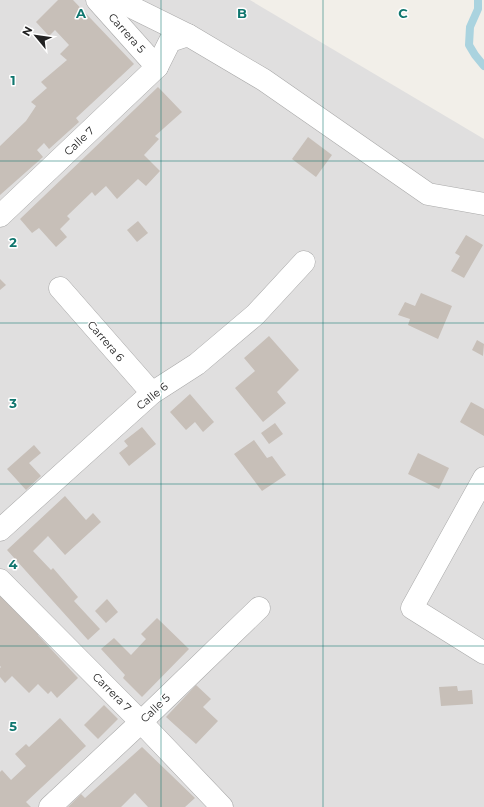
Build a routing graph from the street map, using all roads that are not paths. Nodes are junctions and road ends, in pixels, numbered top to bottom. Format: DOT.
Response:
graph roads {
  1 [pos="97,0"];
  2 [pos="117,0"];
  3 [pos="148,8"];
  4 [pos="188,35"];
  5 [pos="157,67"];
  6 [pos="484,204"];
  7 [pos="0,216"];
  8 [pos="304,262"];
  9 [pos="60,288"];
  10 [pos="152,393"];
  11 [pos="484,478"];
  12 [pos="0,530"];
  13 [pos="0,580"];
  14 [pos="259,608"];
  15 [pos="484,653"];
  16 [pos="141,722"];
  17 [pos="50,807"];
  18 [pos="222,807"];
  1 -- 5 [label="street, Carrera 5"];
  2 -- 3 [label="street"];
  3 -- 4 [label="street"];
  4 -- 5 [label="street, Calle 7"];
  4 -- 6 [label="street"];
  5 -- 7 [label="street, Calle 7"];
  8 -- 10 [label="street, Calle 6"];
  9 -- 10 [label="street, Carrera 6"];
  10 -- 12 [label="street, Calle 6"];
  11 -- 15 [label="street"];
  13 -- 16 [label="street, Carrera 7"];
  14 -- 16 [label="street, Calle 5"];
  16 -- 17 [label="street, Calle 5"];
  16 -- 18 [label="street, Carrera 7"];
}
